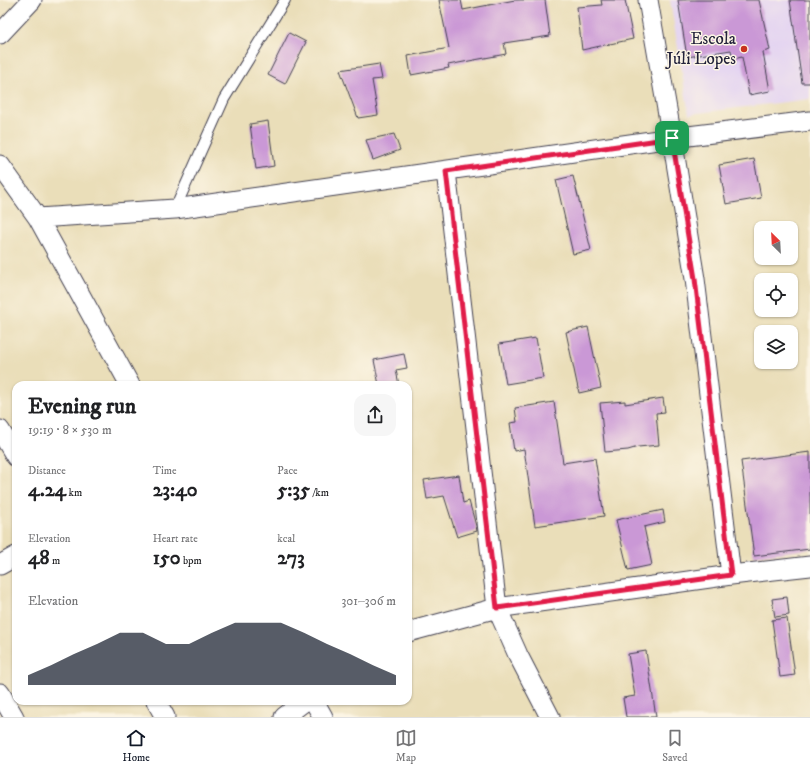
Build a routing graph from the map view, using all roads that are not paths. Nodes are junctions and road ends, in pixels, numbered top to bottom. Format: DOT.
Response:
graph roads {
  1 [pos="32,0"];
  2 [pos="285,0"];
  3 [pos="648,0"];
  4 [pos="0,34"];
  5 [pos="810,121"];
  6 [pos="672,138"];
  7 [pos="0,165"];
  8 [pos="446,171"];
  9 [pos="175,209"];
  10 [pos="38,218"];
  11 [pos="128,381"];
  12 [pos="0,430"];
  13 [pos="12,450"];
  14 [pos="12,558"];
  15 [pos="0,565"];
  16 [pos="810,566"];
  17 [pos="731,575"];
  18 [pos="497,608"];
  19 [pos="412,631"];
  20 [pos="0,693"];
  21 [pos="158,705"];
  22 [pos="300,705"];
  23 [pos="316,705"];
  24 [pos="14,717"];
  25 [pos="165,717"];
  26 [pos="284,717"];
  27 [pos="323,717"];
  28 [pos="550,717"];
  1 -- 4 [label="street"];
  2 -- 9 [label="lane"];
  3 -- 6 [label="street"];
  5 -- 6 [label="street"];
  6 -- 8 [label="street"];
  6 -- 17 [label="street"];
  7 -- 10 [label="street"];
  8 -- 9 [label="street"];
  8 -- 18 [label="street"];
  9 -- 10 [label="street"];
  10 -- 11 [label="street"];
  12 -- 13 [label="street"];
  14 -- 15 [label="street"];
  16 -- 17 [label="street"];
  17 -- 18 [label="street"];
  18 -- 19 [label="street"];
  18 -- 28 [label="street"];
  20 -- 24 [label="street"];
  21 -- 25 [label="street"];
  22 -- 26 [label="street"];
  23 -- 27 [label="street"];
}
